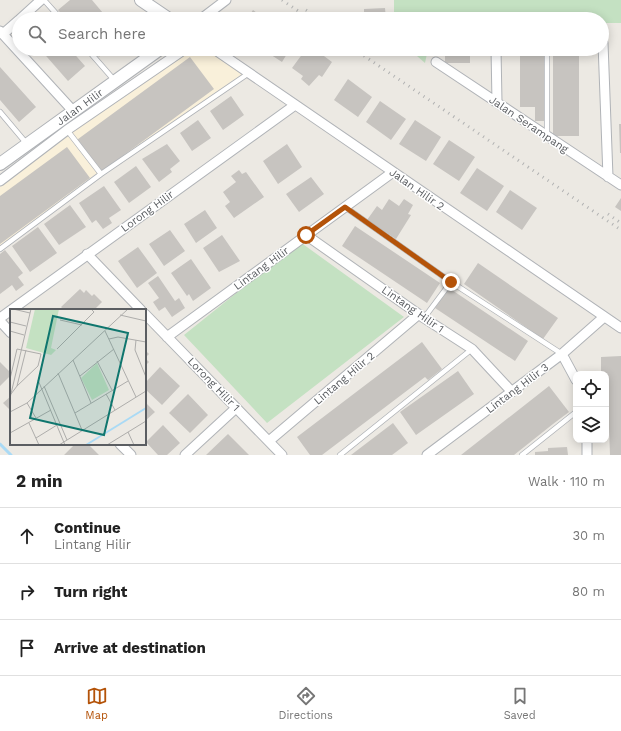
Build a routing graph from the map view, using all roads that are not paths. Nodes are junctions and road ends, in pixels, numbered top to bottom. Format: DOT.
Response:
graph roads {
  1 [pos="43,0"];
  2 [pos="141,0"];
  3 [pos="226,0"];
  4 [pos="29,12"];
  5 [pos="54,12"];
  6 [pos="159,12"];
  7 [pos="210,12"];
  8 [pos="12,26"];
  9 [pos="2,33"];
  10 [pos="12,44"];
  11 [pos="23,56"];
  12 [pos="93,56"];
  13 [pos="150,56"];
  14 [pos="175,56"];
  15 [pos="224,56"];
  16 [pos="496,56"];
  17 [pos="547,56"];
  18 [pos="603,56"];
  19 [pos="436,62"];
  20 [pos="249,73"];
  21 [pos="115,81"];
  22 [pos="497,102"];
  23 [pos="295,105"];
  24 [pos="0,112"];
  25 [pos="74,112"];
  26 [pos="68,130"];
  27 [pos="547,136"];
  28 [pos="27,144"];
  29 [pos="0,164"];
  30 [pos="393,172"];
  31 [pos="101,174"];
  32 [pos="608,177"];
  33 [pos="0,181"];
  34 [pos="621,185"];
  35 [pos="345,207"];
  36 [pos="306,235"];
  37 [pos="0,249"];
  38 [pos="87,254"];
  39 [pos="451,282"];
  40 [pos="12,309"];
  41 [pos="140,309"];
  42 [pos="10,311"];
  43 [pos="146,315"];
  44 [pos="421,316"];
  45 [pos="604,317"];
  46 [pos="0,318"];
  47 [pos="0,321"];
  48 [pos="621,328"];
  49 [pos="10,331"];
  50 [pos="167,337"];
  51 [pos="472,349"];
  52 [pos="562,354"];
  53 [pos="573,374"];
  54 [pos="512,392"];
  55 [pos="236,408"];
  56 [pos="573,414"];
  57 [pos="269,441"];
  58 [pos="587,443"];
  59 [pos="121,445"];
  60 [pos="525,454"];
  61 [pos="131,455"];
  62 [pos="185,455"];
  63 [pos="282,455"];
  64 [pos="340,455"];
  65 [pos="427,455"];
  66 [pos="587,455"];
  1 -- 4 [label="street"];
  1 -- 5 [label="lane"];
  2 -- 6 [label="street"];
  3 -- 7 [label="street"];
  8 -- 9 [label="street"];
  9 -- 10 [label="street"];
  11 -- 25 [label="street"];
  12 -- 21 [label="lane"];
  13 -- 21 [label="street, Jalan Hilir"];
  14 -- 26 [label="street"];
  15 -- 20 [label="street, Jalan Hilir 2"];
  16 -- 22 [label="street"];
  17 -- 27 [label="lane"];
  18 -- 32 [label="street"];
  19 -- 22 [label="street, Jalan Serampang"];
  20 -- 23 [label="street, Jalan Hilir 2"];
  20 -- 31 [label="lane"];
  21 -- 25 [label="street, Jalan Hilir"];
  22 -- 27 [label="street, Jalan Serampang"];
  23 -- 30 [label="street, Jalan Hilir 2"];
  23 -- 38 [label="street, Lorong Hilir"];
  24 -- 28 [label="lane"];
  25 -- 28 [label="street, Jalan Hilir"];
  26 -- 31 [label="lane"];
  26 -- 33 [label="street"];
  27 -- 32 [label="street, Jalan Serampang"];
  28 -- 29 [label="street, Jalan Hilir"];
  30 -- 35 [label="street, Lintang Hilir"];
  30 -- 45 [label="street, Jalan Hilir 2"];
  31 -- 37 [label="lane"];
  32 -- 34 [label="street, Jalan Serampang"];
  35 -- 36 [label="street, Lintang Hilir"];
  35 -- 39 [label="lane"];
  36 -- 44 [label="street, Lintang Hilir 1"];
  36 -- 50 [label="street, Lintang Hilir"];
  38 -- 40 [label="street, Lorong Hilir"];
  38 -- 41 [label="street"];
  39 -- 44 [label="lane"];
  39 -- 52 [label="lane"];
  42 -- 46 [label="street, Lorong Hilir"];
  43 -- 50 [label="street, Lorong Hilir 1"];
  44 -- 51 [label="street, Lintang Hilir 1"];
  44 -- 57 [label="street, Lintang Hilir 2"];
  45 -- 48 [label="street, Jalan Hilir 2"];
  45 -- 52 [label="street, Lintang Hilir 3"];
  47 -- 49 [label="street"];
  50 -- 55 [label="street, Lorong Hilir 1"];
  51 -- 54 [label="street, Lintang Hilir 1"];
  51 -- 64 [label="lane"];
  52 -- 53 [label="street"];
  52 -- 54 [label="street, Lintang Hilir 3"];
  54 -- 65 [label="street, Lintang Hilir 3"];
  55 -- 57 [label="street, Lorong Hilir 1"];
  55 -- 62 [label="street"];
  56 -- 60 [label="lane"];
  57 -- 63 [label="street, Lorong Hilir 1"];
  58 -- 66 [label="street"];
  59 -- 61 [label="street"];
}
